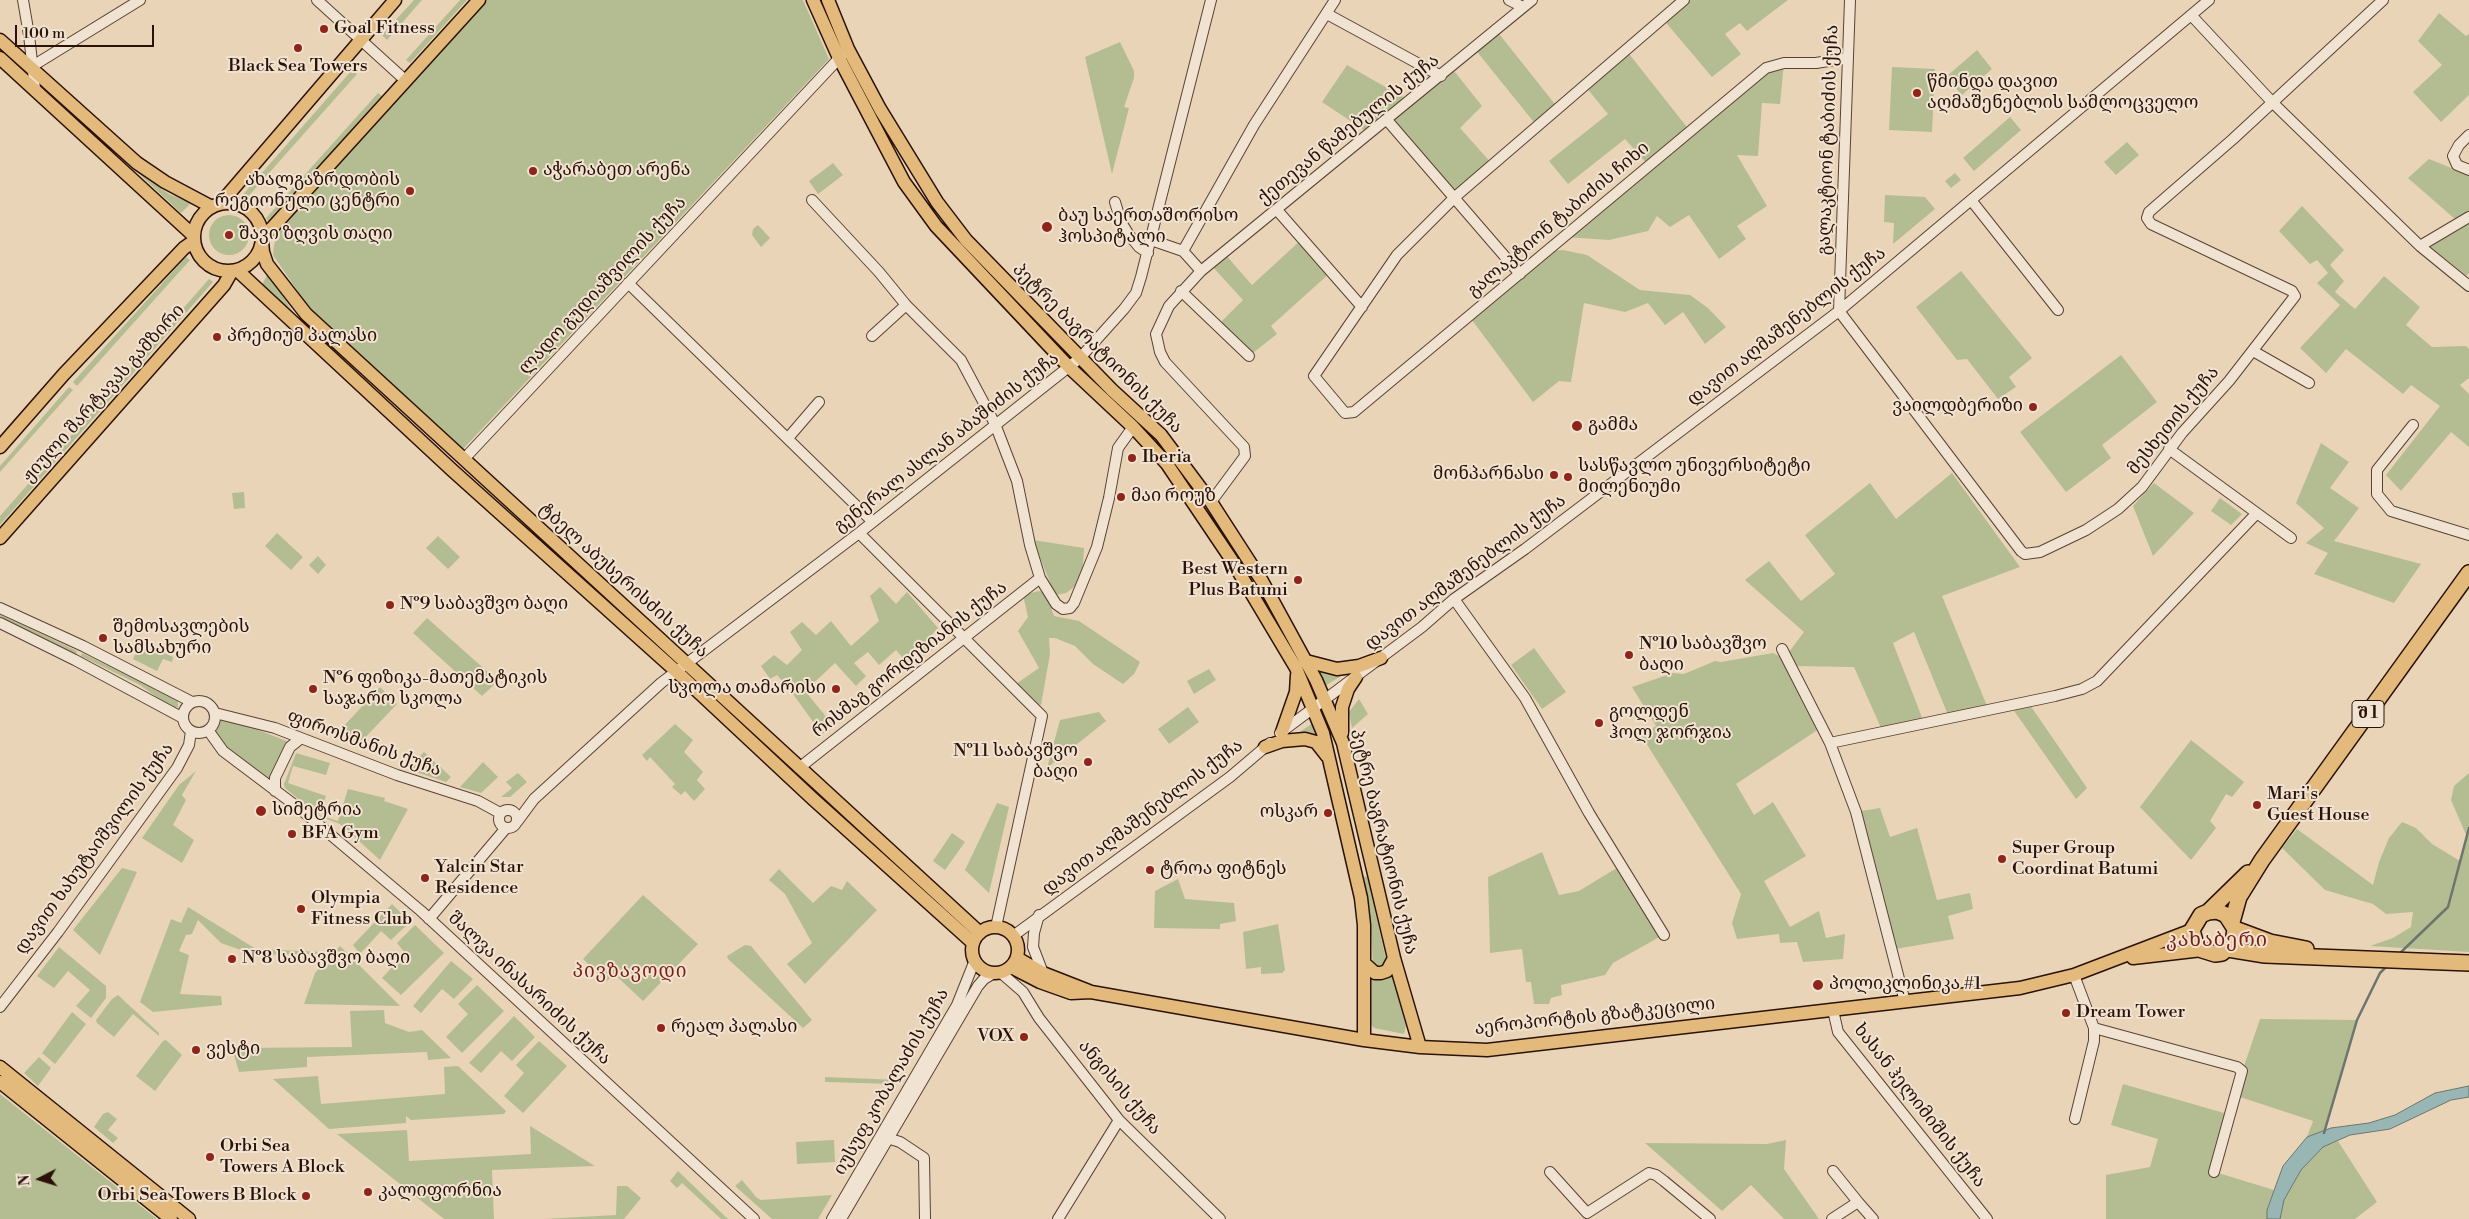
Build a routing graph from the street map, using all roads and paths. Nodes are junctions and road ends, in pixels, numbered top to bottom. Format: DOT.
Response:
graph roads {
  1 [pos="22,0"];
  2 [pos="140,0"];
  3 [pos="317,0"];
  4 [pos="395,0"];
  5 [pos="479,0"];
  6 [pos="813,0"];
  7 [pos="828,0"];
  8 [pos="1211,0"];
  9 [pos="1335,0"];
  10 [pos="1509,0"];
  11 [pos="1532,0"];
  12 [pos="1684,0"];
  13 [pos="1850,0"];
  14 [pos="2209,0"];
  15 [pos="2383,0"];
  16 [pos="1523,7"];
  17 [pos="1327,14"];
  18 [pos="2191,15"];
  19 [pos="0,40"];
  20 [pos="360,40"];
  21 [pos="844,53"];
  22 [pos="0,58"];
  23 [pos="1847,58"];
  24 [pos="31,67"];
  25 [pos="1441,76"];
  26 [pos="405,80"];
  27 [pos="34,89"];
  28 [pos="2273,103"];
  29 [pos="1387,120"];
  30 [pos="2469,135"];
  31 [pos="2469,170"];
  32 [pos="1454,197"];
  33 [pos="812,200"];
  34 [pos="1971,200"];
  35 [pos="1115,202"];
  36 [pos="216,206"];
  37 [pos="1277,210"];
  38 [pos="2469,218"];
  39 [pos="194,238"];
  40 [pos="262,239"];
  41 [pos="1151,240"];
  42 [pos="2420,246"];
  43 [pos="1183,251"];
  44 [pos="1148,253"];
  45 [pos="235,271"];
  46 [pos="1201,271"];
  47 [pos="1520,274"];
  48 [pos="628,283"];
  49 [pos="2469,286"];
  50 [pos="1182,291"];
  51 [pos="906,304"];
  52 [pos="1362,307"];
  53 [pos="1839,310"];
  54 [pos="2058,310"];
  55 [pos="872,336"];
  56 [pos="2253,351"];
  57 [pos="1249,356"];
  58 [pos="1080,358"];
  59 [pos="1069,367"];
  60 [pos="2309,383"];
  61 [pos="819,402"];
  62 [pos="995,424"];
  63 [pos="2413,425"];
  64 [pos="1133,427"];
  65 [pos="788,438"];
  66 [pos="0,446"];
  67 [pos="2169,449"];
  68 [pos="464,459"];
  69 [pos="1211,502"];
  70 [pos="2256,514"];
  71 [pos="873,522"];
  72 [pos="859,533"];
  73 [pos="2469,534"];
  74 [pos="0,538"];
  75 [pos="2291,538"];
  76 [pos="2469,573"];
  77 [pos="1040,578"];
  78 [pos="1454,599"];
  79 [pos="0,608"];
  80 [pos="0,623"];
  81 [pos="963,637"];
  82 [pos="1782,649"];
  83 [pos="1381,658"];
  84 [pos="688,664"];
  85 [pos="1301,664"];
  86 [pos="677,672"];
  87 [pos="1356,677"];
  88 [pos="1324,700"];
  89 [pos="192,702"];
  90 [pos="1313,708"];
  91 [pos="214,713"];
  92 [pos="183,718"];
  93 [pos="208,730"];
  94 [pos="191,731"];
  95 [pos="1282,732"];
  96 [pos="300,739"];
  97 [pos="1830,742"];
  98 [pos="1342,743"];
  99 [pos="1265,747"];
  100 [pos="1330,762"];
  101 [pos="799,768"];
  102 [pos="275,791"];
  103 [pos="534,799"];
  104 [pos="506,812"];
  105 [pos="517,822"];
  106 [pos="506,828"];
  107 [pos="2262,860"];
  108 [pos="2208,912"];
  109 [pos="1039,915"];
  110 [pos="429,919"];
  111 [pos="2234,926"];
  112 [pos="996,927"];
  113 [pos="2192,930"];
  114 [pos="1664,935"];
  115 [pos="1013,936"];
  116 [pos="977,938"];
  117 [pos="2228,949"];
  118 [pos="2202,950"];
  119 [pos="2381,956"];
  120 [pos="2469,956"];
  121 [pos="2415,957"];
  122 [pos="1394,958"];
  123 [pos="975,960"];
  124 [pos="2109,962"];
  125 [pos="1364,963"];
  126 [pos="2469,963"];
  127 [pos="1005,967"];
  128 [pos="1043,972"];
  129 [pos="2074,975"];
  130 [pos="1091,992"];
  131 [pos="1904,1002"];
  132 [pos="0,1006"];
  133 [pos="1833,1010"];
  134 [pos="2094,1028"];
  135 [pos="1364,1040"];
  136 [pos="1420,1047"];
  137 [pos="0,1067"];
  138 [pos="0,1082"];
  139 [pos="2075,1119"];
  140 [pos="1119,1120"];
  141 [pos="887,1138"];
  142 [pos="1833,1171"];
  143 [pos="1550,1172"];
  144 [pos="2214,1172"];
  145 [pos="1858,1202"];
  146 [pos="171,1219"];
  147 [pos="189,1219"];
  148 [pos="754,1219"];
  149 [pos="832,1219"];
  150 [pos="841,1219"];
  151 [pos="925,1219"];
  152 [pos="1058,1219"];
  153 [pos="1220,1219"];
  154 [pos="1710,1219"];
  155 [pos="1832,1219"];
  156 [pos="1873,1219"];
  157 [pos="1986,1219"];
  1 -- 24 [label="street"];
  2 -- 24 [label="street"];
  3 -- 20 [label="street"];
  4 -- 20 [label="main road"];
  5 -- 26 [label="main road"];
  6 -- 21 [label="main road, პეტრე ბაგრატიონის ქუჩა"];
  7 -- 21 [label="main road, პეტრე ბაგრატიონის ქუჩა"];
  8 -- 41 [label="street, გენერალ ასლან აბაშიძის ქუჩა"];
  9 -- 17 [label="street"];
  10 -- 16 [label="street"];
  11 -- 16 [label="street, ქეთევან წამებულის ქუჩა"];
  12 -- 32 [label="street"];
  13 -- 23 [label="street, გალაკტიონ ტაბიძის ქუჩა"];
  14 -- 18 [label="street, დავით აღმაშენებლის ქუჩა"];
  15 -- 28 [label="street"];
  16 -- 25 [label="street, ქეთევან წამებულის ქუჩა"];
  17 -- 25 [label="street"];
  17 -- 43 [label="street"];
  18 -- 28 [label="street"];
  18 -- 34 [label="street, დავით აღმაშენებლის ქუჩა"];
  19 -- 24 [label="main road"];
  20 -- 26 [label="street"];
  20 -- 36 [label="main road"];
  21 -- 48 [label="street, ლადო გუდიაშვილის ქუჩა"];
  21 -- 58 [label="main road, პეტრე ბაგრატიონის ქუჩა"];
  21 -- 59 [label="main road, პეტრე ბაგრატიონის ქუჩა"];
  22 -- 27 [label="main road"];
  23 -- 47 [label="street, გალაკტიონ ტაბიძის ჩიხი"];
  23 -- 53 [label="street, გალაკტიონ ტაბიძის ქუჩა"];
  24 -- 27 [label="street"];
  24 -- 36 [label="main road"];
  25 -- 29 [label="street, ქეთევან წამებულის ქუჩა"];
  26 -- 40 [label="main road"];
  27 -- 39 [label="main road"];
  28 -- 42 [label="street"];
  28 -- 56 [label="street, მესხეთის ქუჩა"];
  29 -- 32 [label="street"];
  29 -- 37 [label="street, ქეთევან წამებულის ქუჩა"];
  30 -- 31 [label="street"];
  32 -- 47 [label="street"];
  32 -- 52 [label="street"];
  33 -- 51 [label="street"];
  34 -- 53 [label="street, დავით აღმაშენებლის ქუჩა"];
  34 -- 54 [label="street"];
  35 -- 44 [label="street"];
  36 -- 39 [label="main road"];
  36 -- 40 [label="main road"];
  37 -- 46 [label="street, ქეთევან წამებულის ქუჩა"];
  37 -- 52 [label="street"];
  38 -- 42 [label="street"];
  39 -- 45 [label="main road"];
  39 -- 66 [label="main road"];
  40 -- 45 [label="main road"];
  40 -- 68 [label="main road, ტბელ აბუსერისძის ქუჩა"];
  41 -- 43 [label="street"];
  41 -- 44 [label="street, გენერალ ასლან აბაშიძის ქუჩა"];
  42 -- 49 [label="street"];
  43 -- 46 [label="street"];
  44 -- 58 [label="street, გენერალ ასლან აბაშიძის ქუჩა"];
  45 -- 74 [label="main road, ჟიული შარტავას გამზირი"];
  45 -- 86 [label="main road, ტბელ აბუსერისძის ქუჩა"];
  46 -- 50 [label="street, ქეთევან წამებულის ქუჩა"];
  47 -- 52 [label="street, გალაკტიონ ტაბიძის ჩიხი"];
  48 -- 65 [label="street"];
  48 -- 68 [label="street, ლადო გუდიაშვილის ქუჩა"];
  50 -- 57 [label="street"];
  50 -- 69 [label="street, ქეთევან წამებულის ქუჩა"];
  51 -- 55 [label="street"];
  51 -- 62 [label="street"];
  53 -- 67 [label="street, მესხეთის ქუჩა"];
  53 -- 78 [label="street, დავით აღმაშენებლის ქუჩა"];
  56 -- 60 [label="street"];
  56 -- 67 [label="street, მესხეთის ქუჩა"];
  58 -- 59 [label="street, გენერალ ასლან აბაშიძის ქუჩა"];
  58 -- 69 [label="main road, პეტრე ბაგრატიონის ქუჩა"];
  59 -- 62 [label="street, გენერალ ასლან აბაშიძის ქუჩა"];
  59 -- 64 [label="main road, პეტრე ბაგრატიონის ქუჩა"];
  61 -- 65 [label="street"];
  62 -- 71 [label="street, გენერალ ასლან აბაშიძის ქუჩა"];
  62 -- 77 [label="street"];
  63 -- 73 [label="street"];
  64 -- 77 [label="street"];
  64 -- 85 [label="main road, პეტრე ბაგრატიონის ქუჩა"];
  65 -- 71 [label="street"];
  67 -- 70 [label="street"];
  68 -- 84 [label="main road, ტბელ აბუსერისძის ქუჩა"];
  69 -- 85 [label="main road, პეტრე ბაგრატიონის ქუჩა"];
  70 -- 75 [label="street"];
  70 -- 97 [label="street"];
  71 -- 72 [label="street, გენერალ ასლან აბაშიძის ქუჩა"];
  72 -- 81 [label="street"];
  72 -- 84 [label="street, გენერალ ასლან აბაშიძის ქუჩა"];
  76 -- 107 [label="highway, შ 1"];
  77 -- 81 [label="street, რისმაგ გორდეზიანის ქუჩა"];
  78 -- 83 [label="street, დავით აღმაშენებლის ქუჩა"];
  78 -- 114 [label="street"];
  79 -- 89 [label="street"];
  80 -- 92 [label="street"];
  81 -- 101 [label="street, რისმაგ გორდეზიანის ქუჩა"];
  81 -- 112 [label="street"];
  82 -- 97 [label="street"];
  83 -- 85 [label="main road"];
  83 -- 87 [label="street, დავით აღმაშენებლის ქუჩა"];
  84 -- 86 [label="street, გენერალ ასლან აბაშიძის ქუჩა"];
  84 -- 101 [label="main road, ტბელ აბუსერისძის ქუჩა"];
  85 -- 88 [label="main road, პეტრე ბაგრატიონის ქუჩა"];
  85 -- 90 [label="main road, პეტრე ბაგრატიონის ქუჩა"];
  85 -- 95 [label="main road"];
  86 -- 103 [label="street, გენერალ ასლან აბაშიძის ქუჩა"];
  86 -- 116 [label="main road, ტბელ აბუსერისძის ქუჩა"];
  87 -- 88 [label="street, დავით აღმაშენებლის ქუჩა"];
  87 -- 98 [label="main road"];
  88 -- 90 [label="street, დავით აღმაშენებლის ქუჩა"];
  88 -- 98 [label="main road, პეტრე ბაგრატიონის ქუჩა"];
  89 -- 91 [label="street"];
  89 -- 92 [label="street"];
  90 -- 95 [label="street, დავით აღმაშენებლის ქუჩა"];
  90 -- 100 [label="main road, პეტრე ბაგრატიონის ქუჩა"];
  91 -- 93 [label="street"];
  91 -- 96 [label="street, ფიროსმანის ქუჩა"];
  92 -- 94 [label="street"];
  93 -- 94 [label="street"];
  93 -- 102 [label="street, შალვა ინასარიძის ქუჩა"];
  94 -- 132 [label="street, დავით ხახუტაიშვილის ქუჩა"];
  95 -- 99 [label="street, დავით აღმაშენებლის ქუჩა"];
  96 -- 102 [label="street"];
  96 -- 104 [label="street, ფიროსმანის ქუჩა"];
  97 -- 131 [label="street"];
  98 -- 122 [label="main road, პეტრე ბაგრატიონის ქუჩა"];
  99 -- 100 [label="main road"];
  99 -- 109 [label="street, დავით აღმაშენებლის ქუჩა"];
  100 -- 125 [label="main road, პეტრე ბაგრატიონის ქუჩა"];
  101 -- 116 [label="main road, ტბელ აბუსერისძის ქუჩა"];
  102 -- 110 [label="street, შალვა ინასარიძის ქუჩა"];
  103 -- 104 [label="street, გენერალ ასლან აბაშიძის ქუჩა"];
  103 -- 105 [label="street, გენერალ ასლან აბაშიძის ქუჩა"];
  104 -- 105 [label="street"];
  104 -- 106 [label="street"];
  105 -- 106 [label="street"];
  106 -- 110 [label="street"];
  107 -- 108 [label="highway, შ 1"];
  107 -- 111 [label="highway, შ 1"];
  108 -- 111 [label="highway"];
  108 -- 113 [label="highway"];
  109 -- 115 [label="street, დავით აღმაშენებლის ქუჩა"];
  109 -- 128 [label="street"];
  110 -- 148 [label="street, შალვა ინასარიძის ქუჩა"];
  111 -- 117 [label="highway"];
  111 -- 119 [label="highway"];
  112 -- 115 [label="main road"];
  112 -- 116 [label="main road"];
  113 -- 118 [label="highway"];
  113 -- 124 [label="main road, აეროპორტის გზატკეცილი"];
  115 -- 127 [label="main road"];
  116 -- 123 [label="main road"];
  117 -- 118 [label="highway"];
  117 -- 119 [label="highway"];
  118 -- 124 [label="main road, აეროპორტის გზატკეცილი"];
  119 -- 121 [label="highway"];
  120 -- 121 [label="highway"];
  121 -- 126 [label="highway"];
  122 -- 125 [label="main road"];
  122 -- 136 [label="main road, პეტრე ბაგრატიონის ქუჩა"];
  123 -- 127 [label="main road"];
  123 -- 149 [label="street, იუსუფ კობალაძის ქუჩა"];
  124 -- 129 [label="main road, აეროპორტის გზატკეცილი"];
  125 -- 135 [label="main road, პეტრე ბაგრატიონის ქუჩა"];
  127 -- 128 [label="main road, აეროპორტის გზატკეცილი"];
  127 -- 130 [label="main road, აეროპორტის გზატკეცილი"];
  127 -- 140 [label="street, ანგისის ქუჩა"];
  127 -- 141 [label="street, იუსუფ კობალაძის ქუჩა"];
  128 -- 130 [label="main road, აეროპორტის გზატკეცილი"];
  129 -- 131 [label="main road, აეროპორტის გზატკეცილი"];
  129 -- 134 [label="street"];
  130 -- 135 [label="main road, აეროპორტის გზატკეცილი"];
  131 -- 133 [label="main road, აეროპორტის გზატკეცილი"];
  133 -- 136 [label="main road, აეროპორტის გზატკეცილი"];
  133 -- 157 [label="street, ხასან ჰელიმიშის ქუჩა"];
  134 -- 139 [label="street"];
  134 -- 144 [label="street"];
  135 -- 136 [label="main road, აეროპორტის გზატკეცილი"];
  137 -- 147 [label="main road"];
  138 -- 146 [label="main road"];
  140 -- 152 [label="street"];
  140 -- 153 [label="street, ანგისის ქუჩა"];
  141 -- 150 [label="street, იუსუფ კობალაძის ქუჩა"];
  141 -- 151 [label="street"];
  142 -- 145 [label="street"];
  143 -- 154 [label="street"];
  145 -- 155 [label="street"];
  145 -- 156 [label="street"];
}
